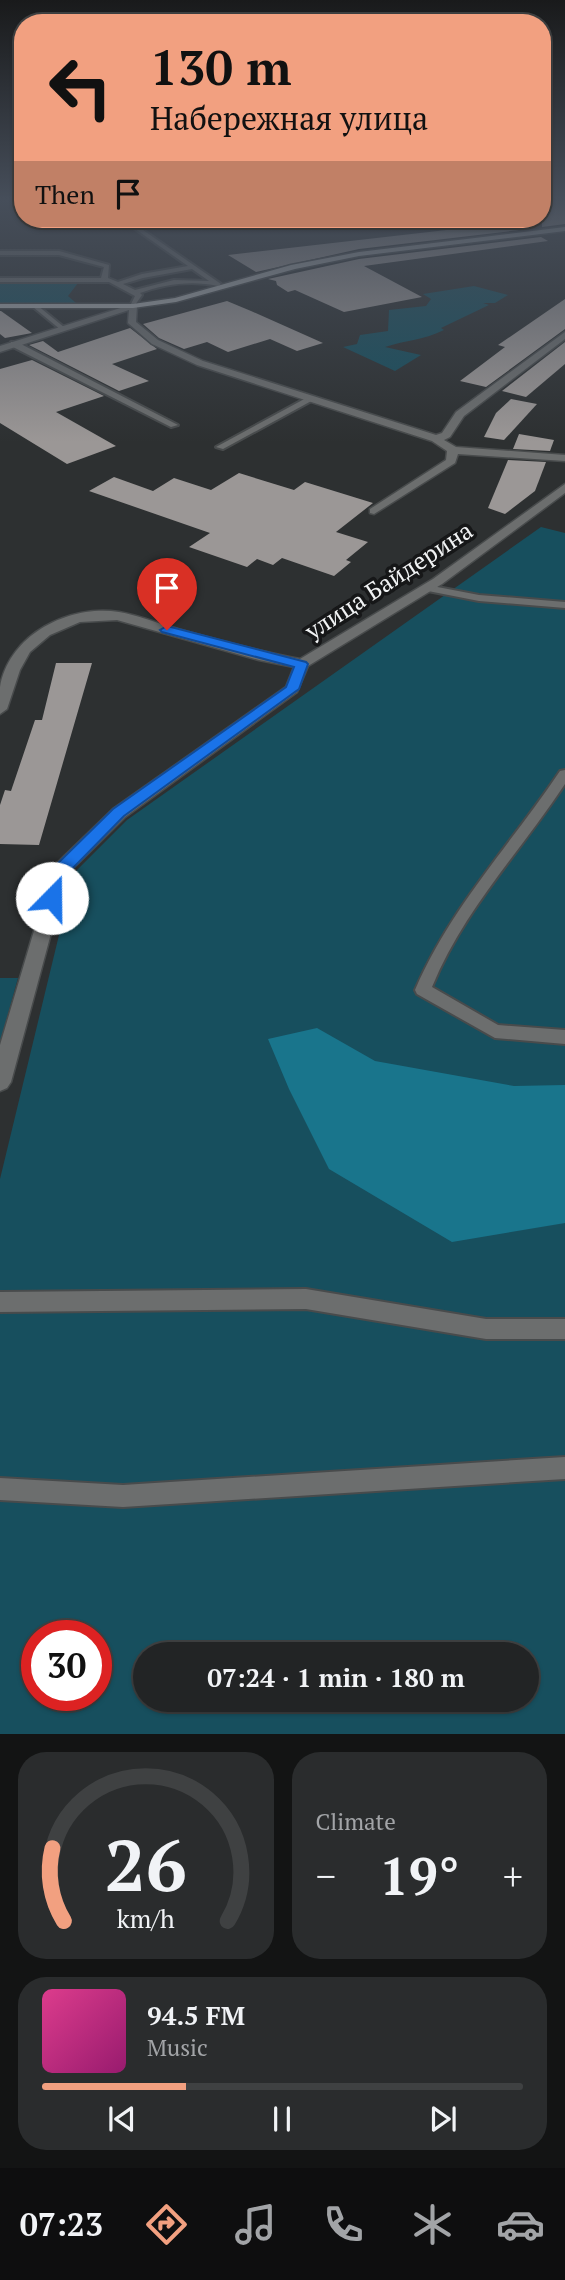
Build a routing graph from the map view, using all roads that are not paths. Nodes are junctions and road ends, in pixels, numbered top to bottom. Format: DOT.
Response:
graph roads {
  1 [pos="0,280"];
  2 [pos="104,280"];
  3 [pos="130,280"];
  4 [pos="212,280"];
  5 [pos="248,280"];
  6 [pos="118,284"];
  7 [pos="218,284"];
  8 [pos="230,285"];
  9 [pos="134,293"];
  10 [pos="0,306"];
  11 [pos="35,306"];
  12 [pos="133,306"];
  13 [pos="63,329"];
  14 [pos="565,335"];
  15 [pos="14,344"];
  16 [pos="0,349"];
  17 [pos="311,398"];
  18 [pos="174,425"];
  19 [pos="436,439"];
  20 [pos="220,447"];
  21 [pos="453,450"];
  22 [pos="565,458"];
  23 [pos="565,487"];
  24 [pos="374,511"];
  25 [pos="427,588"];
  26 [pos="565,605"];
  27 [pos="302,664"];
  28 [pos="0,709"];
  29 [pos="565,774"];
  30 [pos="565,1037"];
  31 [pos="0,1082"];
  32 [pos="0,1302"];
  33 [pos="565,1329"];
  34 [pos="565,1468"];
  35 [pos="0,1489"];
  1 -- 2 [label="lane"];
  2 -- 6 [label="lane"];
  3 -- 6 [label="lane"];
  4 -- 7 [label="lane"];
  5 -- 8 [label="main road"];
  6 -- 9 [label="lane"];
  7 -- 8 [label="lane"];
  7 -- 9 [label="lane"];
  8 -- 12 [label="main road"];
  9 -- 12 [label="lane"];
  10 -- 11 [label="main road"];
  11 -- 12 [label="main road"];
  11 -- 13 [label="lane"];
  12 -- 13 [label="street"];
  12 -- 17 [label="street"];
  13 -- 15 [label="street"];
  14 -- 19 [label="street"];
  15 -- 16 [label="street"];
  15 -- 18 [label="lane"];
  17 -- 19 [label="street"];
  17 -- 20 [label="lane"];
  19 -- 21 [label="street"];
  21 -- 22 [label="street"];
  21 -- 24 [label="street"];
  23 -- 25 [label="street, улица Байдерина"];
  25 -- 26 [label="lane"];
  25 -- 27 [label="street, улица Байдерина"];
  27 -- 28 [label="street"];
  27 -- 31 [label="street, улица Байдерина"];
  29 -- 30 [label="lane"];
  32 -- 33 [label="lane"];
  34 -- 35 [label="lane"];
}
